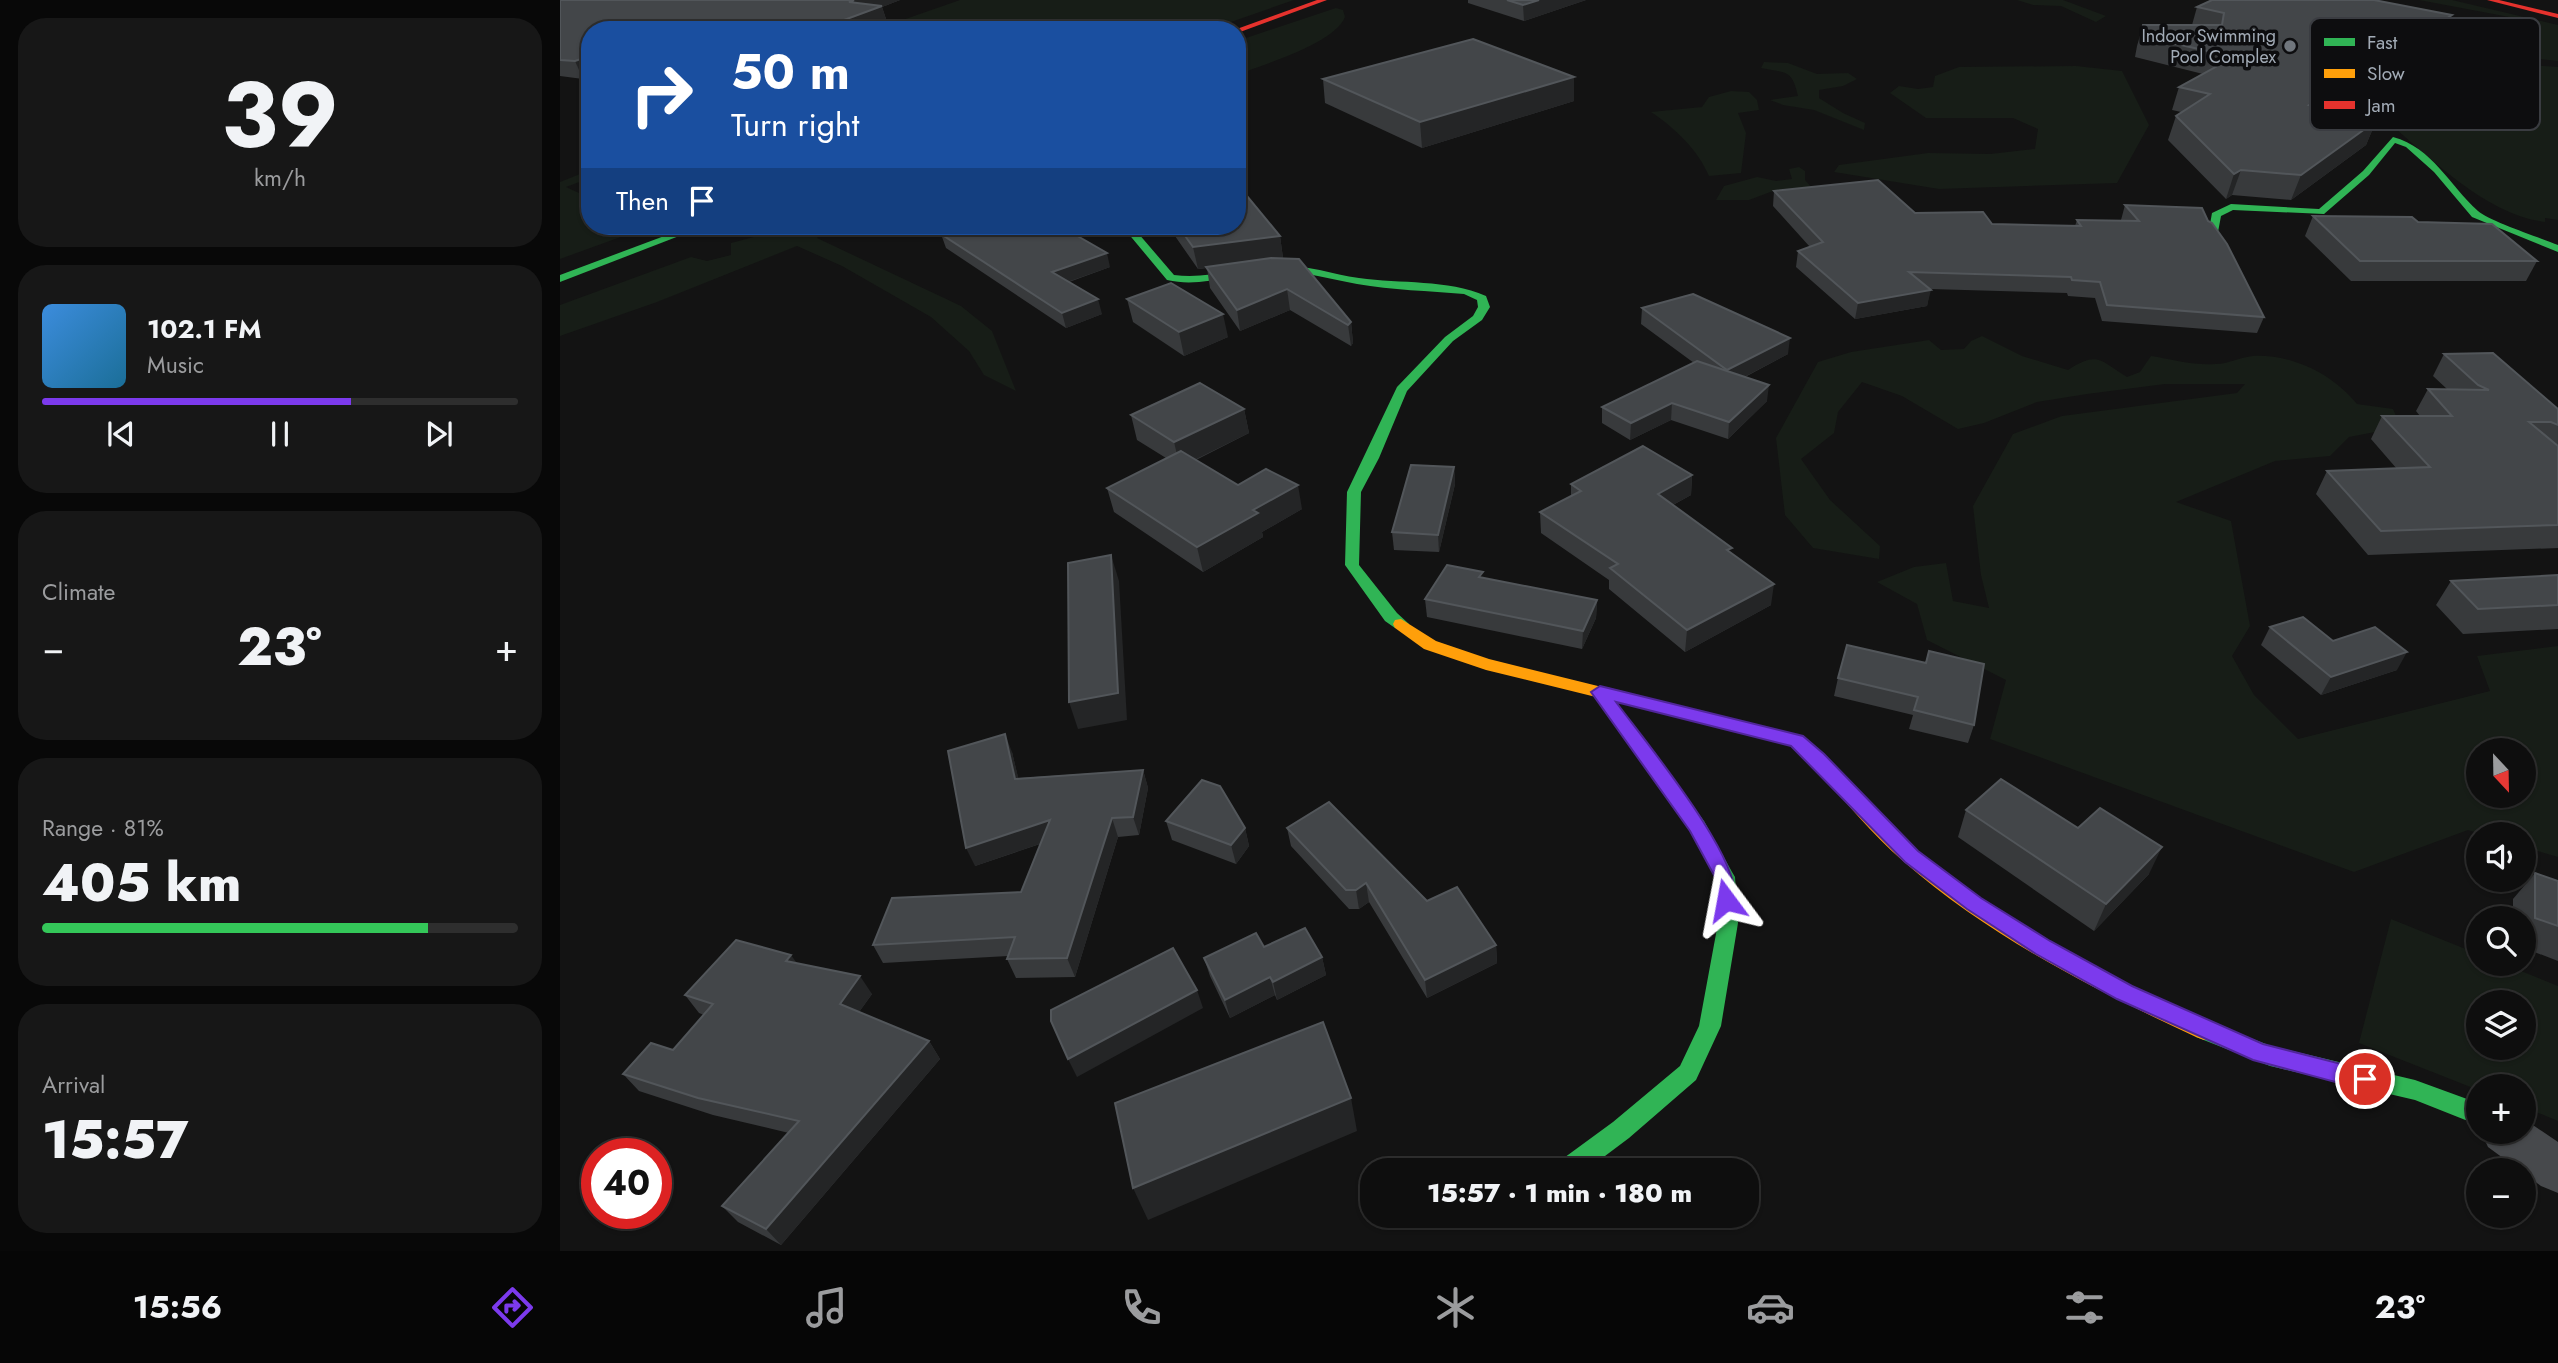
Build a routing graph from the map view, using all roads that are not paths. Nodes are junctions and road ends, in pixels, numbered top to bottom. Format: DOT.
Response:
graph roads {
  1 [pos="1325,0"];
  2 [pos="2490,0"];
  3 [pos="2558,16"];
  4 [pos="1246,27"];
  5 [pos="2214,230"];
  6 [pos="676,235"];
  7 [pos="1135,235"];
  8 [pos="2558,249"];
  9 [pos="560,279"];
  10 [pos="1600,692"];
  11 [pos="2466,1110"];
  12 [pos="2521,1144"];
  13 [pos="1583,1158"];
  14 [pos="2558,1170"];
  1 -- 4 [label="street"];
  2 -- 3 [label="street"];
  5 -- 8 [label="street"];
  6 -- 9 [label="street"];
  7 -- 10 [label="street"];
  10 -- 11 [label="street"];
  10 -- 13 [label="street"];
  12 -- 14 [label="street"];
}
